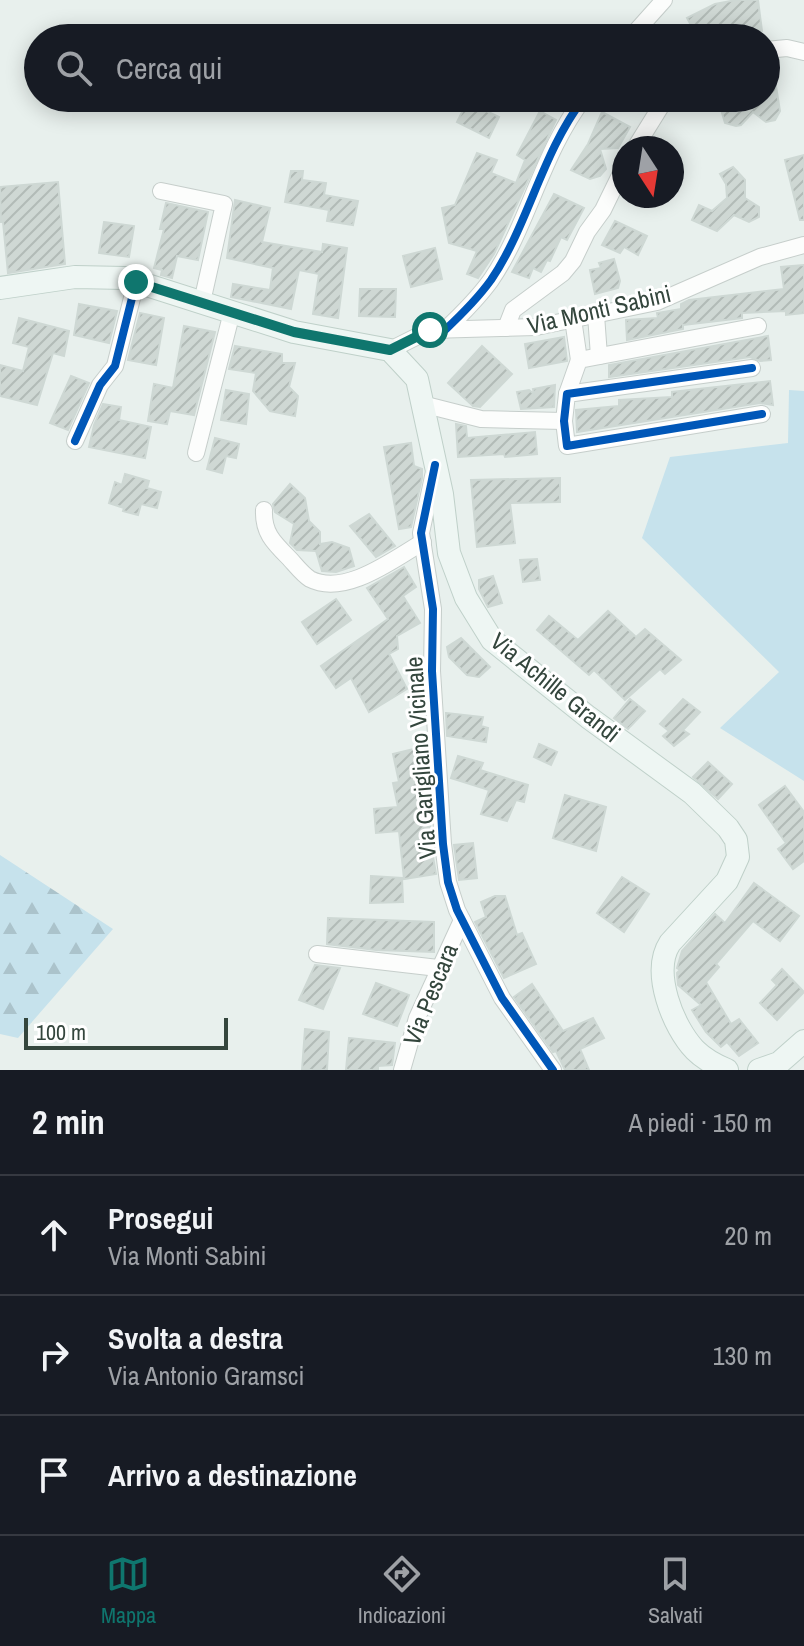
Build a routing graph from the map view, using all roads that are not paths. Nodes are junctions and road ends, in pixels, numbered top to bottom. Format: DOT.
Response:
graph roads {
  1 [pos="664,0"];
  2 [pos="643,24"];
  3 [pos="780,49"];
  4 [pos="804,52"];
  5 [pos="574,112"];
  6 [pos="657,112"];
  7 [pos="642,136"];
  8 [pos="161,191"];
  9 [pos="612,192"];
  10 [pos="804,245"];
  11 [pos="136,282"];
  12 [pos="0,288"];
  13 [pos="202,302"];
  14 [pos="232,312"];
  15 [pos="596,315"];
  16 [pos="573,319"];
  17 [pos="758,326"];
  18 [pos="506,328"];
  19 [pos="445,330"];
  20 [pos="390,350"];
  21 [pos="599,356"];
  22 [pos="579,360"];
  23 [pos="752,368"];
  24 [pos="567,394"];
  25 [pos="422,404"];
  26 [pos="762,414"];
  27 [pos="564,421"];
  28 [pos="75,441"];
  29 [pos="196,453"];
  30 [pos="435,465"];
  31 [pos="264,510"];
  32 [pos="423,542"];
  33 [pos="462,920"];
  34 [pos="317,954"];
  35 [pos="438,968"];
  36 [pos="804,1041"];
  37 [pos="402,1070"];
  38 [pos="553,1070"];
  39 [pos="727,1070"];
  40 [pos="759,1070"];
  1 -- 2 [label="street"];
  3 -- 4 [label="street"];
  5 -- 19 [label="street"];
  6 -- 7 [label="street"];
  8 -- 13 [label="street"];
  9 -- 18 [label="street"];
  10 -- 15 [label="street, Via Monti Sabini"];
  11 -- 12 [label="main road"];
  11 -- 13 [label="main road"];
  11 -- 28 [label="street"];
  13 -- 14 [label="main road"];
  14 -- 20 [label="main road"];
  14 -- 29 [label="street"];
  15 -- 16 [label="street, Via Monti Sabini"];
  15 -- 21 [label="street"];
  16 -- 18 [label="street, Via Monti Sabini"];
  16 -- 22 [label="street"];
  17 -- 21 [label="street"];
  18 -- 19 [label="street, Via Monti Sabini"];
  19 -- 20 [label="street, Via Monti Sabini"];
  20 -- 25 [label="main road, Via Achille Grandi"];
  21 -- 22 [label="street"];
  22 -- 24 [label="street"];
  23 -- 24 [label="street"];
  24 -- 27 [label="street"];
  25 -- 27 [label="street"];
  25 -- 30 [label="main road, Via Achille Grandi"];
  26 -- 27 [label="street"];
  30 -- 32 [label="street, Via Garigliano Vicinale"];
  30 -- 39 [label="main road, Via Achille Grandi"];
  31 -- 32 [label="street"];
  32 -- 33 [label="street, Via Garigliano Vicinale"];
  33 -- 35 [label="street, Via Pescara"];
  33 -- 38 [label="street, Via Garigliano Vicinale"];
  34 -- 35 [label="street"];
  35 -- 37 [label="street, Via Pescara"];
  36 -- 40 [label="main road"];
}
